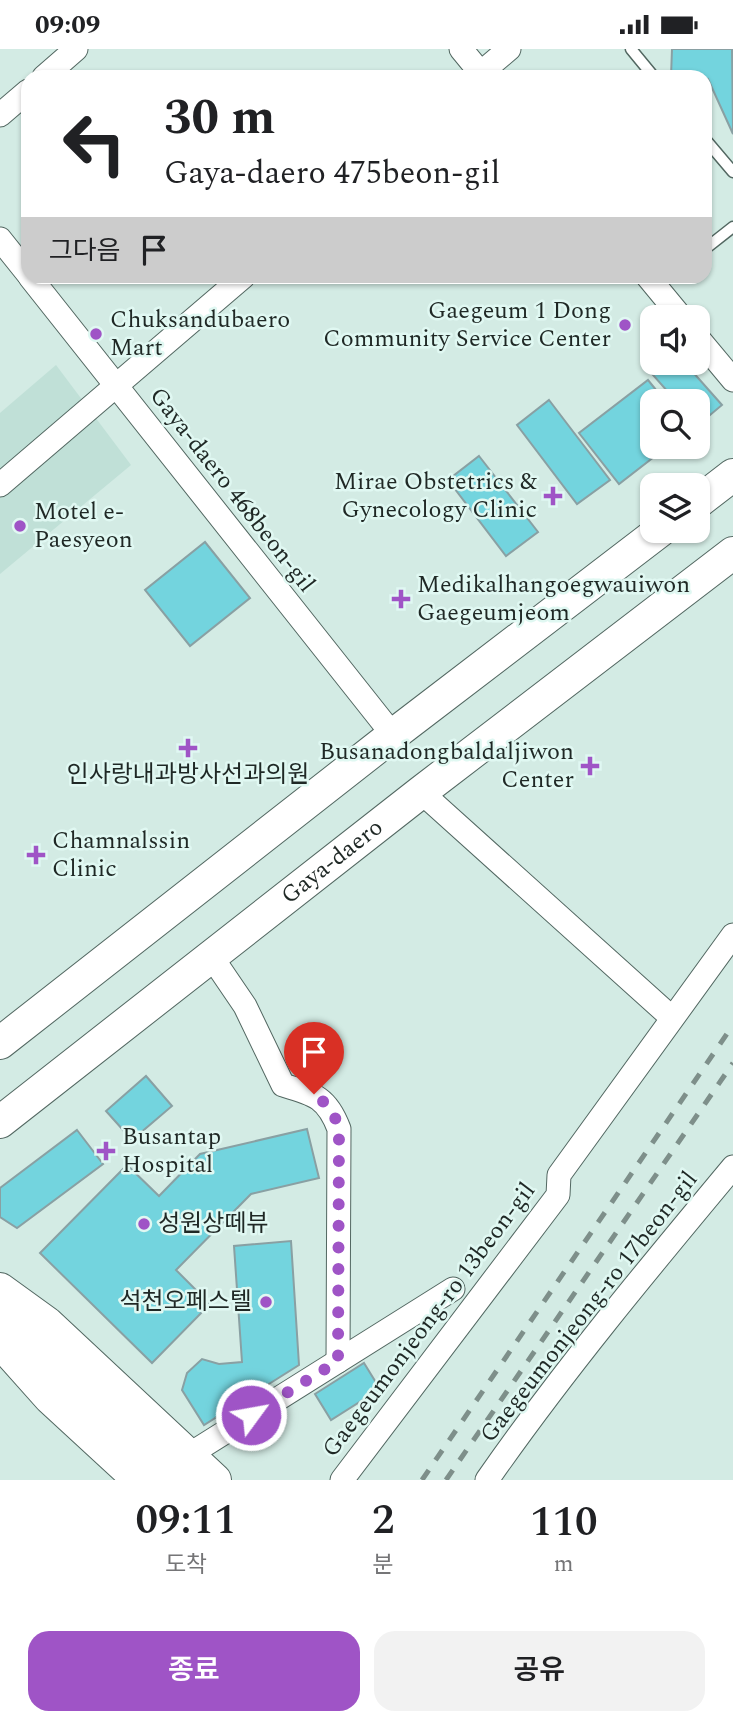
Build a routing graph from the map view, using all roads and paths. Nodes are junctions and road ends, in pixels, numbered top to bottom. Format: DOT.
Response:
graph roads {
  1 [pos="76,49"];
  2 [pos="461,49"];
  3 [pos="509,49"];
  4 [pos="631,49"];
  5 [pos="52,70"];
  6 [pos="476,70"];
  7 [pos="486,70"];
  8 [pos="648,70"];
  9 [pos="21,97"];
  10 [pos="0,115"];
  11 [pos="712,147"];
  12 [pos="733,172"];
  13 [pos="733,227"];
  14 [pos="0,239"];
  15 [pos="712,244"];
  16 [pos="21,265"];
  17 [pos="36,284"];
  18 [pos="235,284"];
  19 [pos="657,284"];
  20 [pos="672,305"];
  21 [pos="710,352"];
  22 [pos="733,380"];
  23 [pos="116,385"];
  24 [pos="733,475"];
  25 [pos="0,485"];
  26 [pos="710,493"];
  27 [pos="644,543"];
  28 [pos="733,553"];
  29 [pos="393,736"];
  30 [pos="421,792"];
  31 [pos="733,935"];
  32 [pos="211,956"];
  33 [pos="671,1017"];
  34 [pos="0,1043"];
  35 [pos="0,1122"];
  36 [pos="733,1167"];
  37 [pos="0,1289"];
  38 [pos="453,1289"];
  39 [pos="0,1310"];
  40 [pos="0,1342"];
  41 [pos="338,1361"];
  42 [pos="182,1468"];
  43 [pos="139,1480"];
  44 [pos="215,1480"];
  45 [pos="342,1480"];
  46 [pos="486,1480"];
  1 -- 5 [label="street"];
  2 -- 6 [label="street"];
  3 -- 7 [label="street"];
  4 -- 8 [label="lane"];
  9 -- 10 [label="street"];
  11 -- 12 [label="lane"];
  13 -- 15 [label="lane"];
  14 -- 16 [label="street, Gaya-daero 468beon-gil"];
  17 -- 23 [label="street, Gaya-daero 468beon-gil"];
  18 -- 23 [label="street"];
  19 -- 20 [label="street"];
  21 -- 22 [label="street"];
  23 -- 25 [label="street"];
  23 -- 29 [label="street, Gaya-daero 468beon-gil"];
  24 -- 26 [label="main road"];
  27 -- 29 [label="main road"];
  28 -- 30 [label="main road, Gaya-daero"];
  29 -- 34 [label="main road"];
  30 -- 32 [label="main road, Gaya-daero"];
  30 -- 33 [label="street"];
  31 -- 33 [label="street, Gaegeumonjeong-ro 13beon-gil"];
  32 -- 35 [label="main road, Gaya-daero"];
  32 -- 41 [label="street"];
  33 -- 45 [label="street, Gaegeumonjeong-ro 13beon-gil"];
  36 -- 46 [label="street, Gaegeumonjeong-ro 17beon-gil"];
  37 -- 42 [label="main road"];
  38 -- 41 [label="street"];
  39 -- 42 [label="main road"];
  40 -- 43 [label="main road"];
  41 -- 42 [label="street"];
  42 -- 44 [label="main road"];
}
